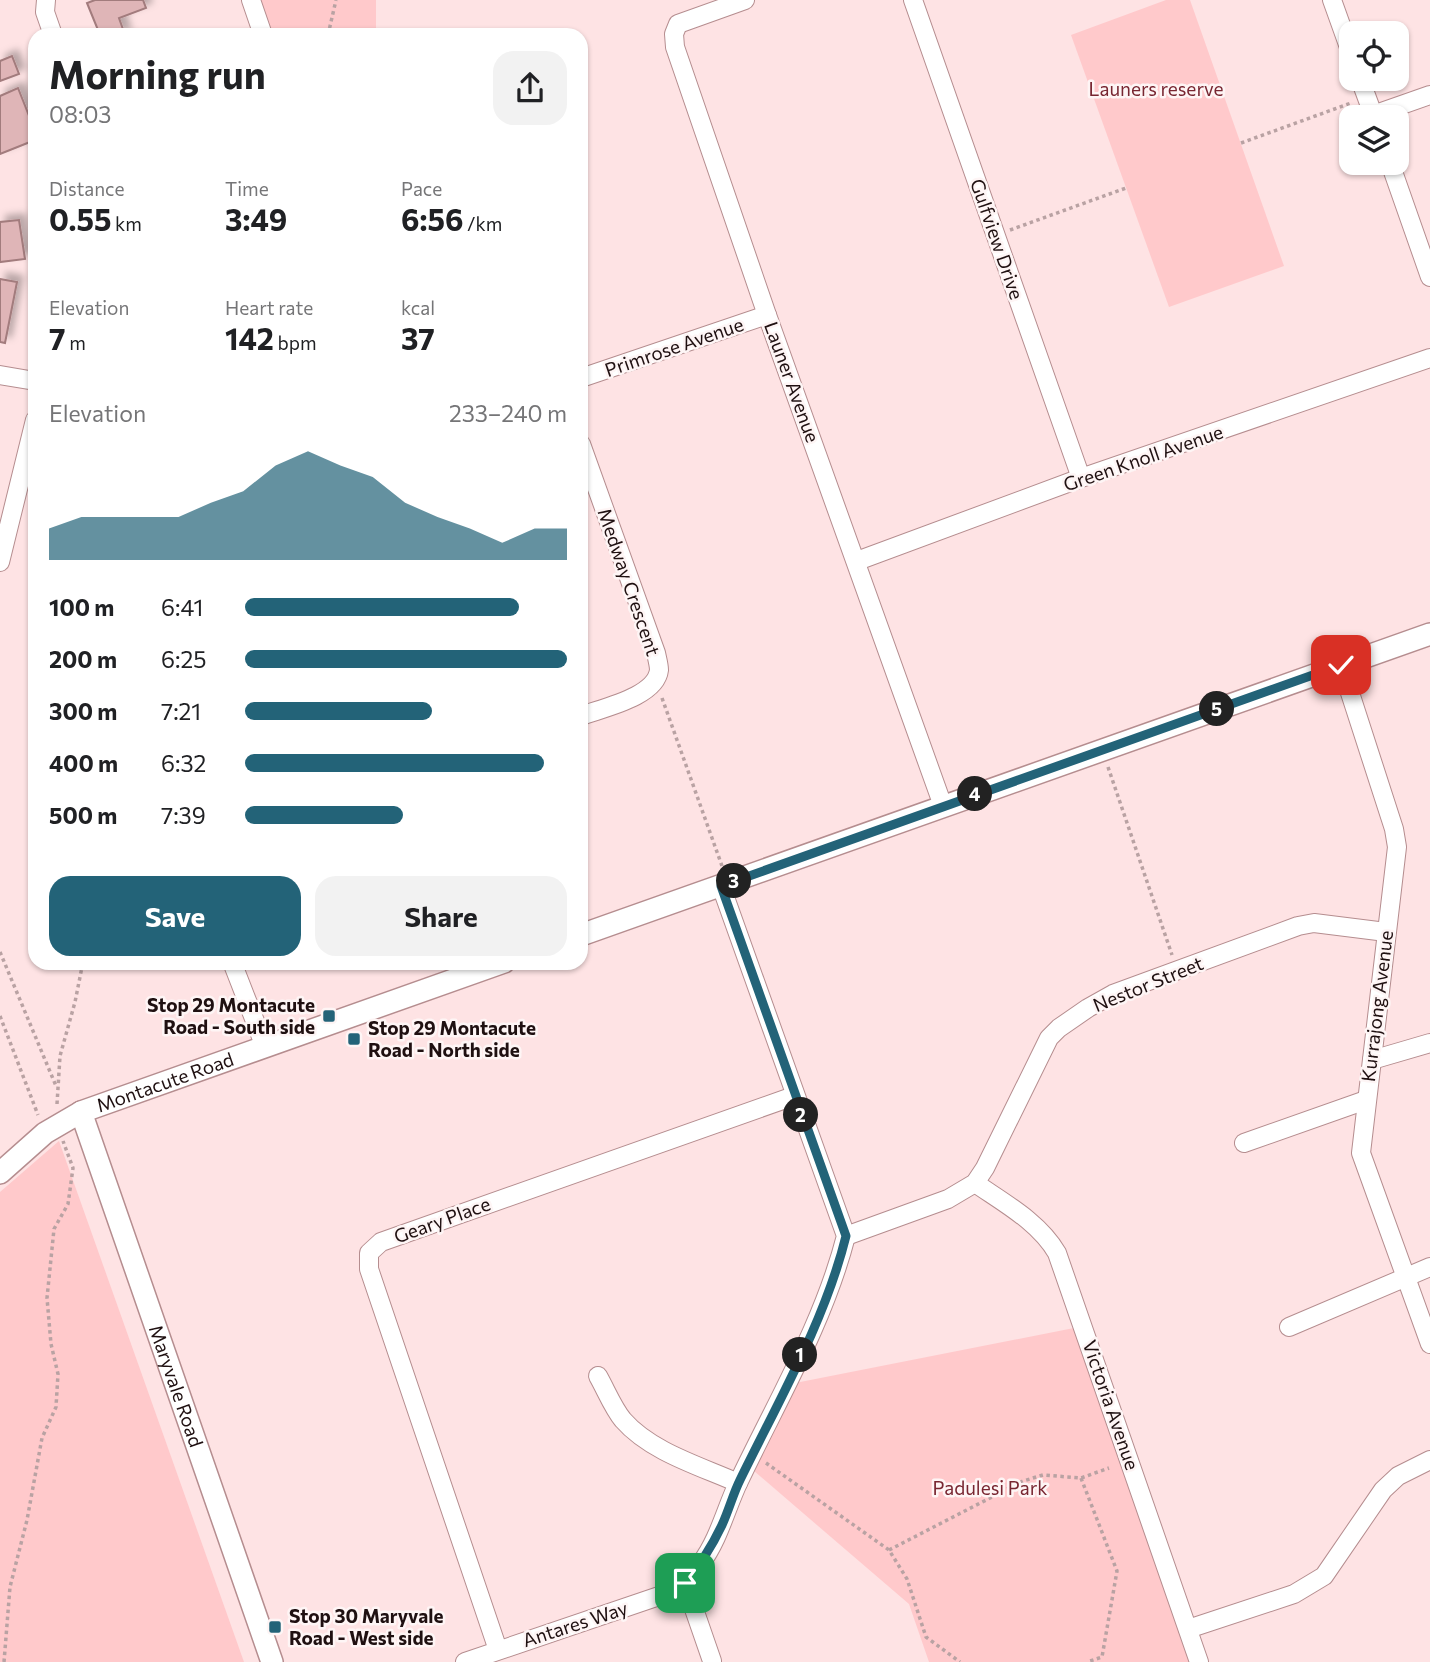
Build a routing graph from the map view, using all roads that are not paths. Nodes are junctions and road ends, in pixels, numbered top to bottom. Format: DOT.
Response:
graph roads {
  1 [pos="46,0"];
  2 [pos="251,0"];
  3 [pos="745,0"];
  4 [pos="912,0"];
  5 [pos="1332,0"];
  6 [pos="1340,21"];
  7 [pos="51,28"];
  8 [pos="261,28"];
  9 [pos="1430,95"];
  10 [pos="1391,105"];
  11 [pos="1394,175"];
  12 [pos="1430,277"];
  13 [pos="767,315"];
  14 [pos="1430,358"];
  15 [pos="0,375"];
  16 [pos="588,376"];
  17 [pos="28,380"];
  18 [pos="28,448"];
  19 [pos="588,464"];
  20 [pos="1082,478"];
  21 [pos="857,561"];
  22 [pos="0,562"];
  23 [pos="1430,634"];
  24 [pos="1341,665"];
  25 [pos="588,713"];
  26 [pos="943,806"];
  27 [pos="725,884"];
  28 [pos="1386,932"];
  29 [pos="588,933"];
  30 [pos="235,970"];
  31 [pos="481,970"];
  32 [pos="1430,1043"];
  33 [pos="265,1047"];
  34 [pos="1372,1059"];
  35 [pos="794,1096"];
  36 [pos="1366,1100"];
  37 [pos="81,1112"];
  38 [pos="1244,1143"];
  39 [pos="0,1173"];
  40 [pos="975,1182"];
  41 [pos="846,1236"];
  42 [pos="1430,1267"];
  43 [pos="1407,1276"];
  44 [pos="1289,1327"];
  45 [pos="1430,1344"];
  46 [pos="598,1376"];
  47 [pos="1430,1460"];
  48 [pos="738,1483"];
  49 [pos="685,1583"];
  50 [pos="1188,1629"];
  51 [pos="498,1650"];
  52 [pos="712,1661"];
  53 [pos="272,1662"];
  54 [pos="464,1662"];
  55 [pos="1199,1662"];
  1 -- 7 [label="street"];
  2 -- 8 [label="street"];
  3 -- 13 [label="street, Launer Avenue"];
  4 -- 20 [label="street, Gulfview Drive"];
  5 -- 6 [label="street"];
  9 -- 10 [label="street"];
  11 -- 12 [label="street"];
  13 -- 16 [label="street, Primrose Avenue"];
  13 -- 21 [label="street, Launer Avenue"];
  14 -- 20 [label="street, Green Knoll Avenue"];
  15 -- 17 [label="street"];
  18 -- 22 [label="street"];
  19 -- 25 [label="street, Medway Crescent"];
  20 -- 21 [label="street, Green Knoll Avenue"];
  21 -- 26 [label="street, Launer Avenue"];
  23 -- 24 [label="main road"];
  24 -- 26 [label="main road"];
  24 -- 28 [label="street, Kurrajong Avenue"];
  26 -- 27 [label="main road"];
  27 -- 29 [label="main road"];
  27 -- 35 [label="street"];
  28 -- 34 [label="street, Kurrajong Avenue"];
  28 -- 40 [label="street, Nestor Street"];
  30 -- 33 [label="street"];
  31 -- 33 [label="main road, Montacute Road"];
  32 -- 34 [label="street"];
  33 -- 37 [label="main road, Montacute Road"];
  34 -- 36 [label="street, Kurrajong Avenue"];
  35 -- 41 [label="street"];
  35 -- 51 [label="street, Geary Place"];
  36 -- 38 [label="street"];
  36 -- 43 [label="street, Kurrajong Avenue"];
  37 -- 39 [label="main road, Montacute Road"];
  37 -- 53 [label="main road, Maryvale Road"];
  40 -- 41 [label="street, Nestor Street"];
  40 -- 50 [label="street, Victoria Avenue"];
  41 -- 48 [label="street, Antares Way"];
  42 -- 43 [label="street"];
  43 -- 44 [label="street"];
  43 -- 45 [label="street, Kurrajong Avenue"];
  46 -- 48 [label="street"];
  47 -- 50 [label="street"];
  48 -- 49 [label="street, Antares Way"];
  49 -- 51 [label="street, Antares Way"];
  49 -- 52 [label="street"];
  50 -- 55 [label="street, Victoria Avenue"];
  51 -- 54 [label="street, Antares Way"];
}
